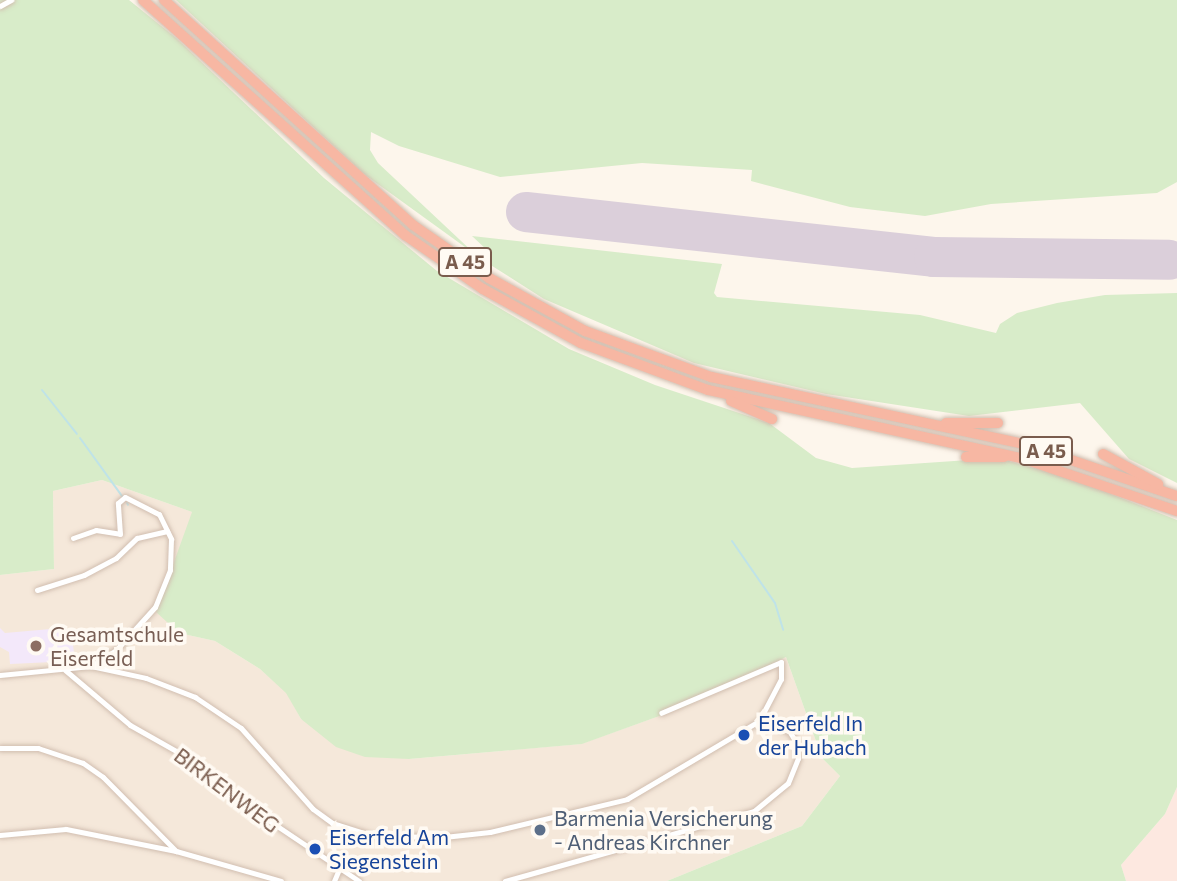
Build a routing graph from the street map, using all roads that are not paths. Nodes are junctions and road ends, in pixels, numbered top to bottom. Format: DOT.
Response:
graph roads {
  1 [pos="11,0"];
  2 [pos="143,0"];
  3 [pos="164,0"];
  4 [pos="0,6"];
  5 [pos="708,390"];
  6 [pos="772,419"];
  7 [pos="911,419"];
  8 [pos="998,423"];
  9 [pos="1103,454"];
  10 [pos="966,457"];
  11 [pos="1021,458"];
  12 [pos="1177,495"];
  13 [pos="1177,511"];
  14 [pos="167,531"];
  15 [pos="73,538"];
  16 [pos="37,590"];
  17 [pos="91,666"];
  18 [pos="65,670"];
  19 [pos="0,675"];
  20 [pos="662,713"];
  21 [pos="759,721"];
  22 [pos="0,748"];
  23 [pos="0,835"];
  24 [pos="176,851"];
  25 [pos="339,869"];
  26 [pos="281,881"];
  27 [pos="334,881"];
  28 [pos="359,881"];
  29 [pos="505,881"];
  1 -- 4 [label="street"];
  2 -- 5 [label="highway, A 45"];
  3 -- 7 [label="highway, A 45"];
  5 -- 6 [label="highway"];
  5 -- 11 [label="highway, A 45"];
  7 -- 8 [label="highway"];
  7 -- 12 [label="highway, A 45"];
  9 -- 12 [label="highway"];
  10 -- 11 [label="highway"];
  11 -- 13 [label="highway, A 45"];
  14 -- 15 [label="street"];
  14 -- 16 [label="street"];
  14 -- 17 [label="street"];
  17 -- 18 [label="street"];
  17 -- 21 [label="street"];
  18 -- 19 [label="street"];
  18 -- 25 [label="street, BIRKENWEG"];
  20 -- 21 [label="street"];
  21 -- 29 [label="street"];
  22 -- 24 [label="street"];
  23 -- 24 [label="street"];
  24 -- 26 [label="street"];
  25 -- 27 [label="street"];
  25 -- 28 [label="street, BIRKENWEG"];
}
